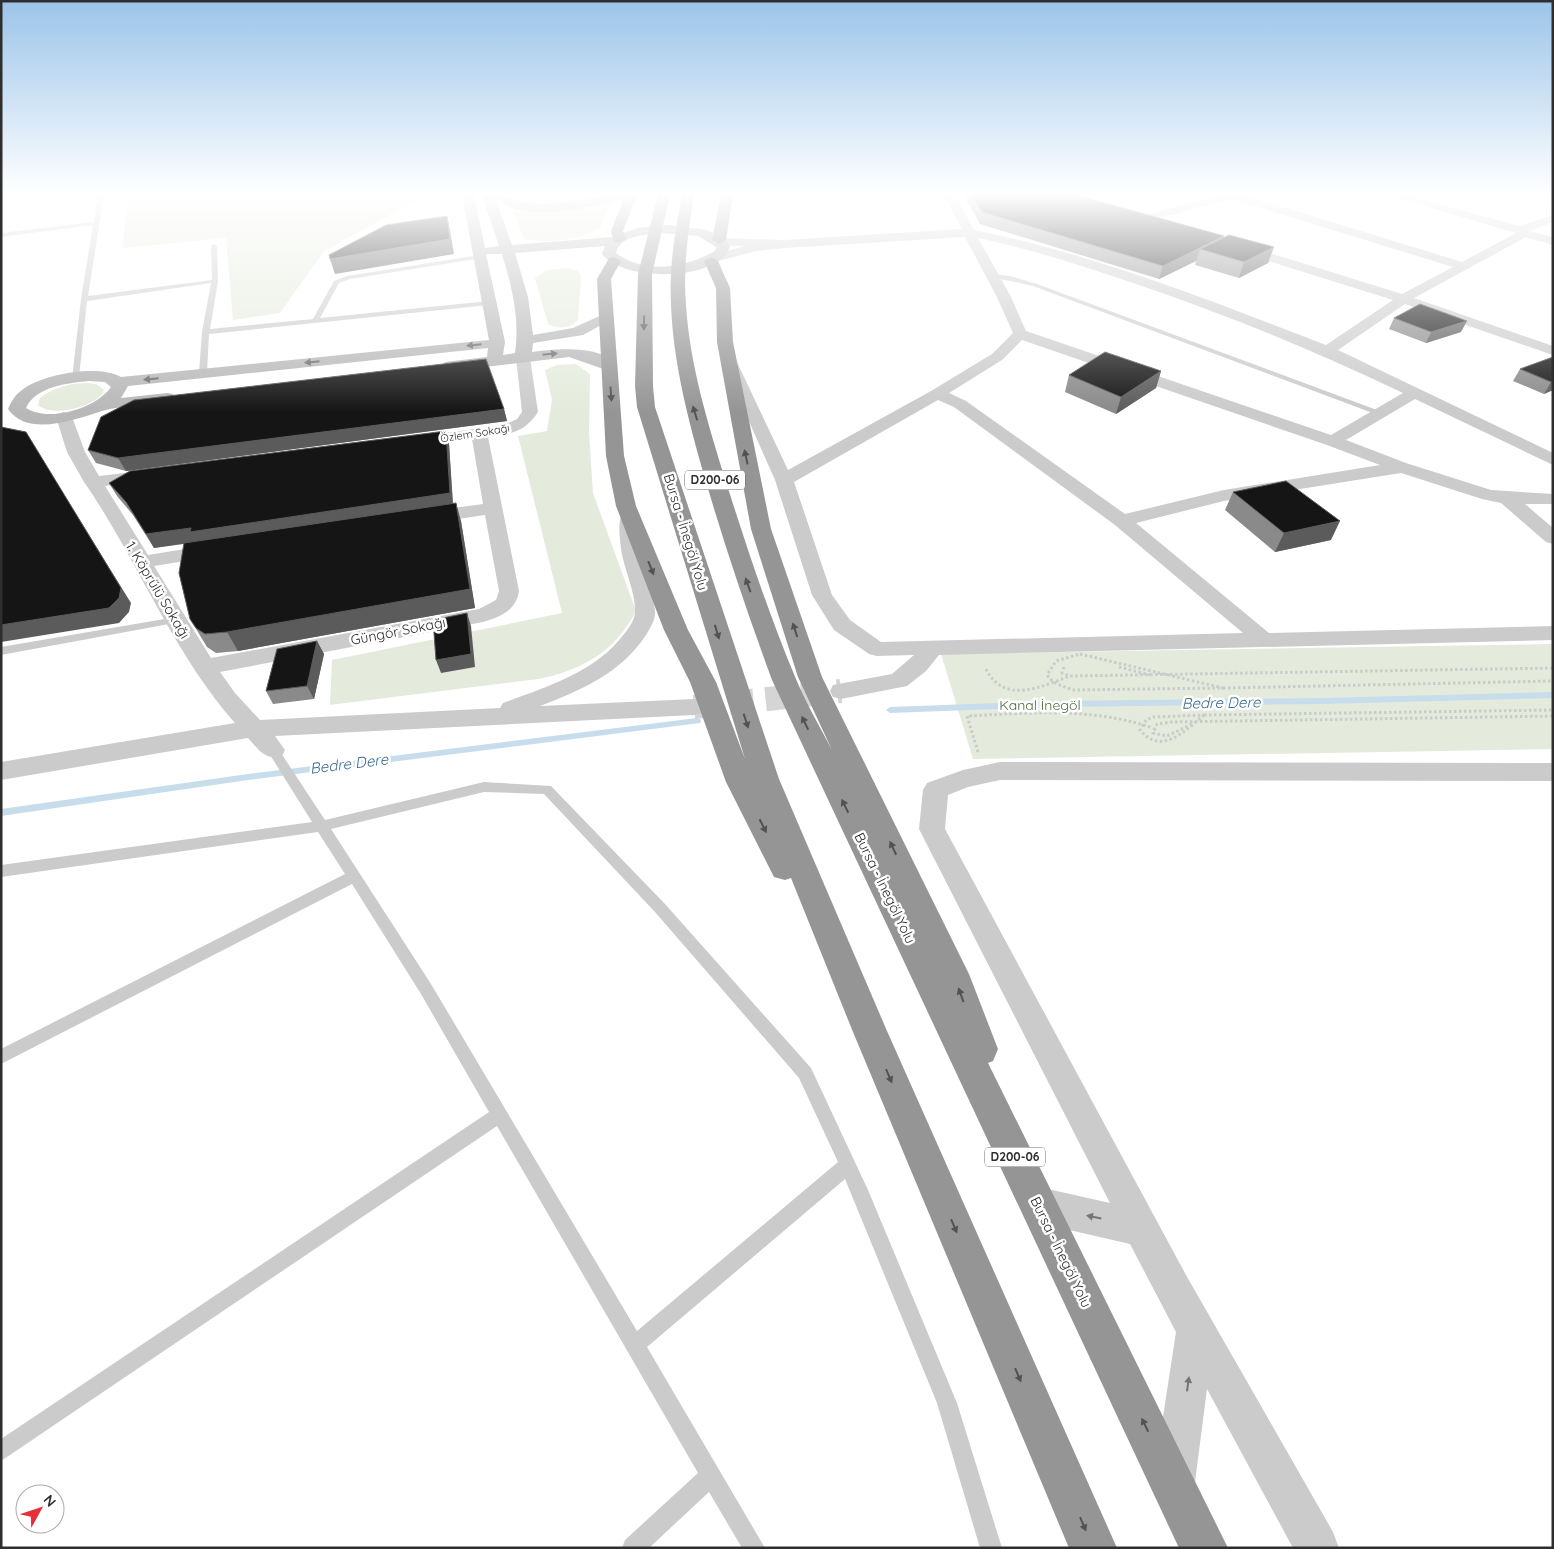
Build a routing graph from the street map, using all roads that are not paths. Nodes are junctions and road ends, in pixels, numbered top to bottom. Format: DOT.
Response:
graph roads {
  1 [pos="89,267"];
  2 [pos="215,267"];
  3 [pos="413,267"];
  4 [pos="482,267"];
  5 [pos="511,267"];
  6 [pos="606,267"];
  7 [pos="633,267"];
  8 [pos="646,267"];
  9 [pos="679,267"];
  10 [pos="687,267"];
  11 [pos="716,267"];
  12 [pos="989,267"];
  13 [pos="1099,267"];
  14 [pos="1302,267"];
  15 [pos="1460,267"];
  16 [pos="993,276"];
  17 [pos="215,281"];
  18 [pos="84,299"];
  19 [pos="1403,299"];
  20 [pos="489,303"];
  21 [pos="606,318"];
  22 [pos="315,321"];
  23 [pos="206,332"];
  24 [pos="1020,334"];
  25 [pos="1546,335"];
  26 [pos="527,340"];
  27 [pos="497,342"];
  28 [pos="1532,344"];
  29 [pos="1327,351"];
  30 [pos="1553,351"];
  31 [pos="727,356"];
  32 [pos="522,358"];
  33 [pos="494,362"];
  34 [pos="609,366"];
  35 [pos="435,368"];
  36 [pos="203,373"];
  37 [pos="75,377"];
  38 [pos="118,382"];
  39 [pos="46,384"];
  40 [pos="10,389"];
  41 [pos="937,394"];
  42 [pos="1414,394"];
  43 [pos="180,397"];
  44 [pos="102,406"];
  45 [pos="1381,413"];
  46 [pos="29,417"];
  47 [pos="64,417"];
  48 [pos="1,418"];
  49 [pos="479,434"];
  50 [pos="1333,441"];
  51 [pos="400,444"];
  52 [pos="1553,460"];
  53 [pos="1400,467"];
  54 [pos="162,473"];
  55 [pos="784,480"];
  56 [pos="93,482"];
  57 [pos="1507,498"];
  58 [pos="1553,499"];
  59 [pos="493,508"];
  60 [pos="630,516"];
  61 [pos="405,521"];
  62 [pos="1122,521"];
  63 [pos="1553,538"];
  64 [pos="239,547"];
  65 [pos="141,562"];
  66 [pos="176,620"];
  67 [pos="1553,632"];
  68 [pos="1264,640"];
  69 [pos="932,648"];
  70 [pos="1,651"];
  71 [pos="205,667"];
  72 [pos="841,691"];
  73 [pos="694,707"];
  74 [pos="495,716"];
  75 [pos="252,728"];
  76 [pos="273,750"];
  77 [pos="839,764"];
  78 [pos="1,771"];
  79 [pos="1553,772"];
  80 [pos="753,781"];
  81 [pos="323,826"];
  82 [pos="1,871"];
  83 [pos="355,876"];
  84 [pos="1,1057"];
  85 [pos="500,1114"];
  86 [pos="848,1165"];
  87 [pos="1039,1205"];
  88 [pos="1141,1228"];
  89 [pos="1196,1328"];
  90 [pos="635,1345"];
  91 [pos="1,1452"];
  92 [pos="711,1476"];
  93 [pos="1173,1484"];
  94 [pos="633,1548"];
  95 [pos="754,1548"];
  96 [pos="991,1548"];
  97 [pos="1093,1548"];
  98 [pos="1204,1548"];
  99 [pos="1317,1548"];
  1 -- 18 [label="lane"];
  2 -- 17 [label="lane"];
  3 -- 22 [label="lane"];
  4 -- 20 [label="main road"];
  5 -- 26 [label="main road"];
  6 -- 21 [label="highway"];
  7 -- 10 [label="main road"];
  8 -- 80 [label="highway, Bursa - İnegöl Yolu / D200-06, one-way"];
  77 -- 9 [label="highway, Bursa - İnegöl Yolu / D200-06, one-way"];
  11 -- 31 [label="highway"];
  12 -- 16 [label="street"];
  13 -- 29 [label="street"];
  14 -- 19 [label="street"];
  15 -- 19 [label="street"];
  16 -- 24 [label="street"];
  16 -- 45 [label="lane"];
  17 -- 18 [label="lane"];
  17 -- 23 [label="lane"];
  18 -- 37 [label="lane"];
  19 -- 28 [label="street"];
  19 -- 29 [label="street"];
  20 -- 22 [label="lane"];
  20 -- 27 [label="main road"];
  21 -- 26 [label="main road"];
  21 -- 34 [label="highway"];
  22 -- 23 [label="lane"];
  23 -- 36 [label="lane"];
  24 -- 41 [label="street"];
  24 -- 50 [label="street"];
  25 -- 28 [label="street"];
  26 -- 27 [label="main road"];
  26 -- 32 [label="main road"];
  27 -- 33 [label="main road"];
  27 -- 36 [label="main road, one-way"];
  28 -- 30 [label="street"];
  29 -- 42 [label="street"];
  31 -- 55 [label="street"];
  77 -- 31 [label="highway, one-way"];
  32 -- 33 [label="main road"];
  32 -- 34 [label="main road, one-way"];
  32 -- 49 [label="street, Özlem Sokağı"];
  33 -- 35 [label="main road"];
  34 -- 60 [label="highway, one-way"];
  36 -- 38 [label="main road, one-way"];
  37 -- 38 [label="main road"];
  37 -- 39 [label="main road"];
  38 -- 44 [label="main road"];
  39 -- 40 [label="main road"];
  39 -- 46 [label="main road"];
  41 -- 55 [label="street"];
  41 -- 62 [label="street"];
  42 -- 45 [label="street"];
  42 -- 52 [label="street"];
  43 -- 44 [label="main road"];
  44 -- 47 [label="main road"];
  45 -- 50 [label="street"];
  46 -- 47 [label="main road"];
  46 -- 48 [label="main road"];
  47 -- 56 [label="street, 1. Köprülü Sokağı"];
  49 -- 51 [label="street, Özlem Sokağı"];
  49 -- 59 [label="street, Güngör Sokağı"];
  50 -- 53 [label="street"];
  53 -- 57 [label="street"];
  53 -- 62 [label="street"];
  54 -- 56 [label="street"];
  55 -- 69 [label="street"];
  56 -- 65 [label="street, 1. Köprülü Sokağı"];
  57 -- 58 [label="street"];
  57 -- 63 [label="street"];
  59 -- 61 [label="street"];
  59 -- 71 [label="street, Güngör Sokağı"];
  60 -- 74 [label="street"];
  60 -- 80 [label="highway, one-way"];
  62 -- 68 [label="street"];
  64 -- 65 [label="street"];
  65 -- 66 [label="street, 1. Köprülü Sokağı"];
  66 -- 70 [label="lane"];
  66 -- 71 [label="street, 1. Köprülü Sokağı"];
  67 -- 68 [label="street"];
  68 -- 69 [label="street"];
  69 -- 72 [label="street"];
  71 -- 75 [label="street, 1. Köprülü Sokağı"];
  73 -- 74 [label="street"];
  74 -- 75 [label="street"];
  75 -- 76 [label="street, 1. Köprülü Sokağı"];
  75 -- 78 [label="street"];
  76 -- 81 [label="lane"];
  87 -- 77 [label="highway, Bursa - İnegöl Yolu / D200-06, one-way"];
  79 -- 88 [label="street"];
  80 -- 97 [label="highway, one-way"];
  81 -- 82 [label="lane"];
  81 -- 83 [label="lane"];
  81 -- 86 [label="lane"];
  83 -- 84 [label="lane"];
  83 -- 85 [label="lane"];
  85 -- 90 [label="lane"];
  85 -- 91 [label="lane"];
  86 -- 90 [label="lane"];
  86 -- 96 [label="lane"];
  88 -- 87 [label="street, one-way"];
  93 -- 87 [label="highway, Bursa - İnegöl Yolu / D200-06, one-way"];
  88 -- 89 [label="street"];
  93 -- 89 [label="street, one-way"];
  89 -- 99 [label="street"];
  90 -- 92 [label="lane"];
  92 -- 94 [label="lane"];
  92 -- 95 [label="lane"];
  93 -- 98 [label="highway, Bursa - İnegöl Yolu / D200-06"];
}
